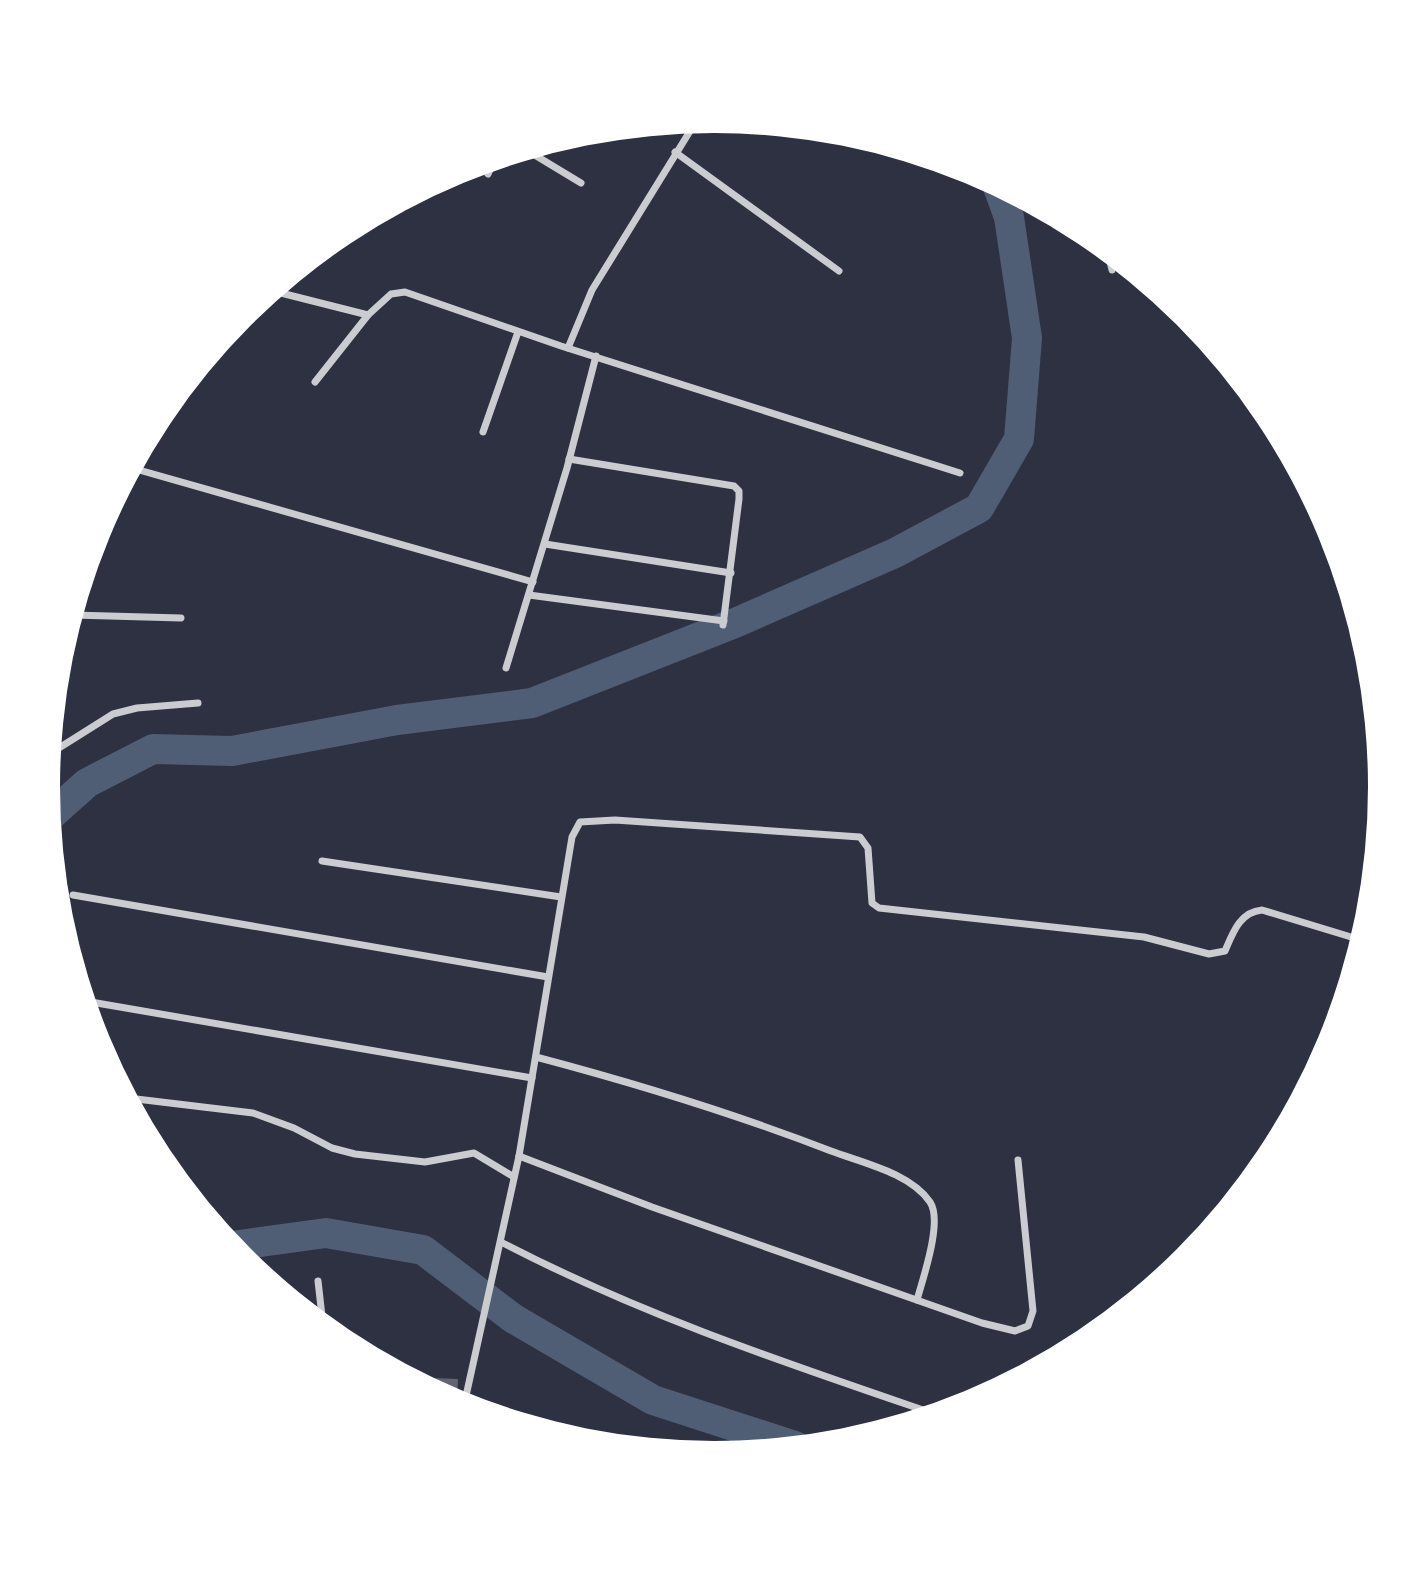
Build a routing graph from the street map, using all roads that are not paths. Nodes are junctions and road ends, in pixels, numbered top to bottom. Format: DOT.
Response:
graph roads {
  1 [pos="688,134"];
  2 [pos="675,152"];
  3 [pos="538,157"];
  4 [pos="581,183"];
  5 [pos="1110,267"];
  6 [pos="1111,270"];
  7 [pos="839,271"];
  8 [pos="284,294"];
  9 [pos="368,316"];
  10 [pos="518,332"];
  11 [pos="568,348"];
  12 [pos="596,356"];
  13 [pos="315,382"];
  14 [pos="483,432"];
  15 [pos="569,459"];
  16 [pos="141,471"];
  17 [pos="960,473"];
  18 [pos="545,544"];
  19 [pos="730,573"];
  20 [pos="533,582"];
  21 [pos="529,594"];
  22 [pos="83,615"];
  23 [pos="181,618"];
  24 [pos="506,668"];
  25 [pos="198,704"];
  26 [pos="61,747"];
  27 [pos="321,861"];
  28 [pos="73,895"];
  29 [pos="561,897"];
  30 [pos="1351,937"];
  31 [pos="548,977"];
  32 [pos="96,1003"];
  33 [pos="536,1057"];
  34 [pos="532,1079"];
  35 [pos="139,1099"];
  36 [pos="519,1156"];
  37 [pos="1018,1160"];
  38 [pos="514,1177"];
  39 [pos="501,1242"];
  40 [pos="318,1281"];
  41 [pos="917,1300"];
  42 [pos="321,1311"];
  43 [pos="467,1393"];
  44 [pos="919,1408"];
  1 -- 2 [label="street"];
  2 -- 7 [label="street"];
  2 -- 11 [label="street"];
  3 -- 4 [label="street"];
  5 -- 6 [label="street"];
  8 -- 9 [label="street"];
  9 -- 10 [label="street"];
  9 -- 13 [label="street"];
  10 -- 11 [label="street"];
  10 -- 14 [label="street"];
  11 -- 12 [label="street"];
  12 -- 15 [label="street"];
  12 -- 17 [label="street"];
  15 -- 18 [label="street"];
  15 -- 19 [label="street"];
  16 -- 20 [label="street"];
  18 -- 19 [label="street"];
  18 -- 20 [label="street"];
  19 -- 21 [label="street"];
  20 -- 21 [label="street"];
  21 -- 24 [label="street"];
  22 -- 23 [label="street"];
  25 -- 26 [label="street"];
  27 -- 29 [label="street"];
  28 -- 31 [label="street"];
  29 -- 30 [label="street"];
  29 -- 31 [label="street"];
  31 -- 33 [label="street"];
  32 -- 34 [label="street"];
  33 -- 34 [label="street"];
  33 -- 41 [label="street"];
  34 -- 36 [label="street"];
  35 -- 38 [label="street"];
  36 -- 38 [label="street"];
  36 -- 41 [label="street"];
  37 -- 41 [label="street"];
  38 -- 39 [label="street"];
  39 -- 43 [label="street"];
  39 -- 44 [label="street"];
  40 -- 42 [label="street"];
}
